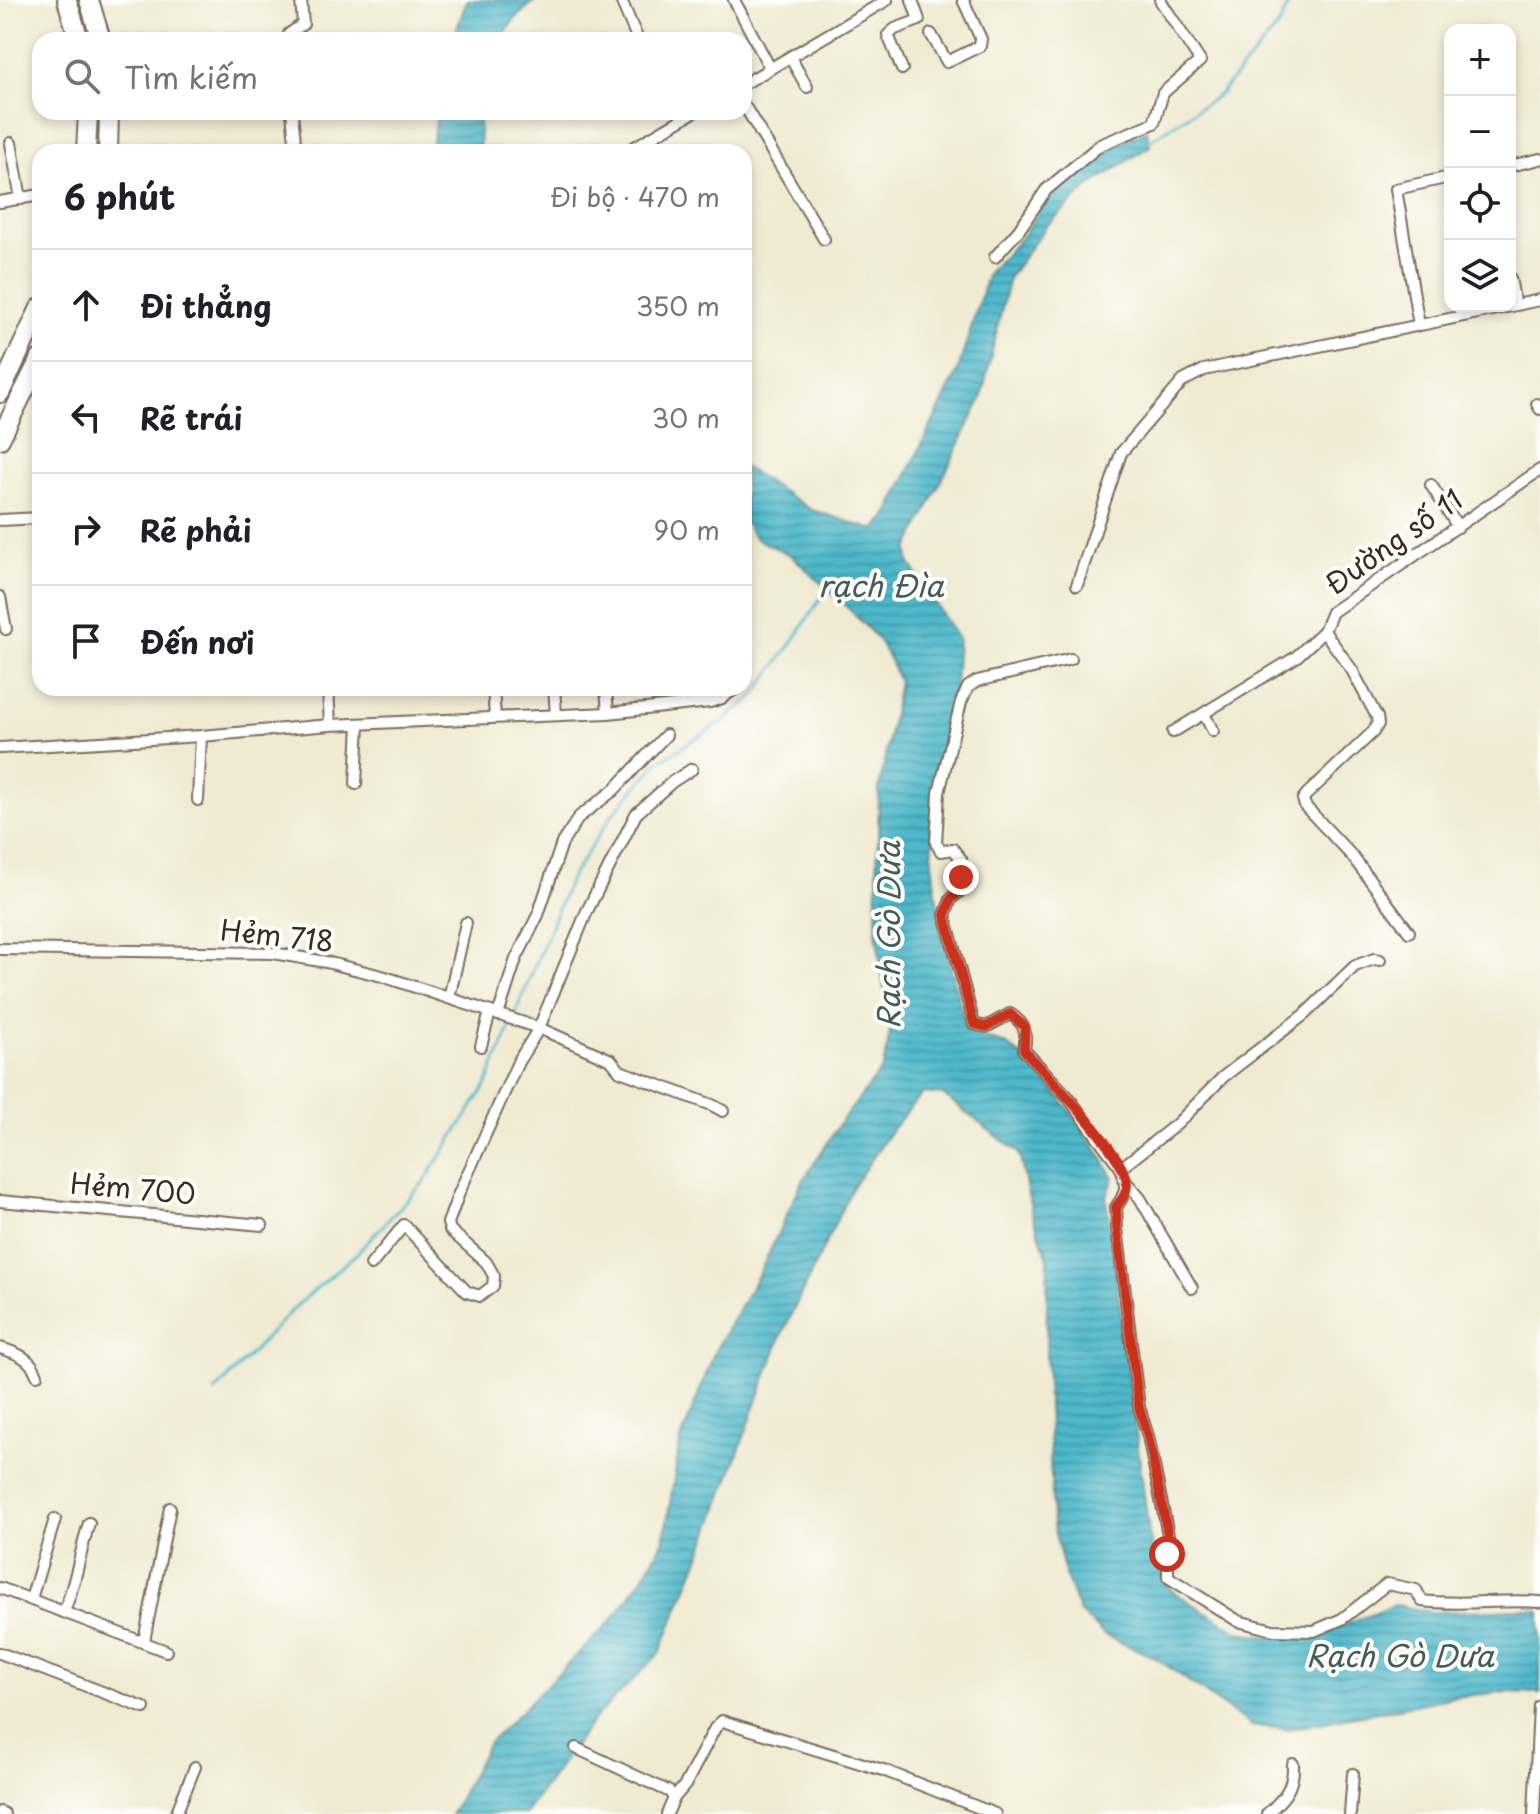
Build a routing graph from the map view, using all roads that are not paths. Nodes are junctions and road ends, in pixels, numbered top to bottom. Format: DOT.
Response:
graph roads {
  1 [pos="67,0"];
  2 [pos="89,0"];
  3 [pos="301,0"];
  4 [pos="621,0"];
  5 [pos="734,0"];
  6 [pos="887,0"];
  7 [pos="912,0"];
  8 [pos="963,0"];
  9 [pos="1160,0"];
  10 [pos="869,4"];
  11 [pos="77,32"];
  12 [pos="99,32"];
  13 [pos="292,32"];
  14 [pos="635,32"];
  15 [pos="751,32"];
  16 [pos="752,34"];
  17 [pos="931,34"];
  18 [pos="790,57"];
  19 [pos="770,68"];
  20 [pos="902,69"];
  21 [pos="752,79"];
  22 [pos="807,87"];
  23 [pos="88,120"];
  24 [pos="109,120"];
  25 [pos="293,120"];
  26 [pos="671,120"];
  27 [pos="680,120"];
  28 [pos="752,120"];
  29 [pos="673,124"];
  30 [pos="11,143"];
  31 [pos="86,144"];
  32 [pos="108,144"];
  33 [pos="295,144"];
  34 [pos="639,144"];
  35 [pos="1540,159"];
  36 [pos="1516,165"];
  37 [pos="1444,178"];
  38 [pos="32,197"];
  39 [pos="21,199"];
  40 [pos="0,202"];
  41 [pos="824,239"];
  42 [pos="995,257"];
  43 [pos="1540,300"];
  44 [pos="1516,305"];
  45 [pos="1481,312"];
  46 [pos="32,325"];
  47 [pos="1419,325"];
  48 [pos="32,375"];
  49 [pos="0,393"];
  50 [pos="0,439"];
  51 [pos="1540,470"];
  52 [pos="1431,485"];
  53 [pos="32,518"];
  54 [pos="0,520"];
  55 [pos="1458,527"];
  56 [pos="1077,585"];
  57 [pos="0,597"];
  58 [pos="6,629"];
  59 [pos="1324,631"];
  60 [pos="1071,659"];
  61 [pos="328,696"];
  62 [pos="494,696"];
  63 [pos="555,696"];
  64 [pos="607,696"];
  65 [pos="725,696"];
  66 [pos="608,713"];
  67 [pos="556,714"];
  68 [pos="1204,714"];
  69 [pos="495,717"];
  70 [pos="359,724"];
  71 [pos="330,725"];
  72 [pos="1213,731"];
  73 [pos="1173,732"];
  74 [pos="666,735"];
  75 [pos="201,736"];
  76 [pos="0,748"];
  77 [pos="692,769"];
  78 [pos="356,784"];
  79 [pos="198,800"];
  80 [pos="466,923"];
  81 [pos="1409,932"];
  82 [pos="0,949"];
  83 [pos="1380,960"];
  84 [pos="449,998"];
  85 [pos="494,1014"];
  86 [pos="539,1028"];
  87 [pos="481,1046"];
  88 [pos="723,1111"];
  89 [pos="1121,1168"];
  90 [pos="1127,1183"];
  91 [pos="0,1201"];
  92 [pos="262,1225"];
  93 [pos="371,1265"];
  94 [pos="1192,1288"];
  95 [pos="0,1348"];
  96 [pos="37,1375"];
  97 [pos="170,1508"];
  98 [pos="55,1519"];
  99 [pos="89,1523"];
  100 [pos="0,1588"];
  101 [pos="31,1599"];
  102 [pos="1540,1602"];
  103 [pos="64,1611"];
  104 [pos="144,1641"];
  105 [pos="166,1651"];
  106 [pos="0,1653"];
  107 [pos="1539,1706"];
  108 [pos="144,1708"];
  109 [pos="576,1748"];
  110 [pos="1293,1764"];
  111 [pos="195,1767"];
  112 [pos="1353,1774"];
  113 [pos="674,1798"];
  114 [pos="176,1814"];
  115 [pos="667,1814"];
  116 [pos="995,1814"];
  117 [pos="1267,1814"];
  118 [pos="1350,1814"];
  119 [pos="1534,1814"];
  1 -- 11 [label="highway"];
  2 -- 12 [label="highway"];
  3 -- 13 [label="street"];
  4 -- 14 [label="street"];
  5 -- 15 [label="street"];
  6 -- 10 [label="street"];
  7 -- 20 [label="street"];
  8 -- 17 [label="street"];
  9 -- 42 [label="street"];
  10 -- 18 [label="street"];
  16 -- 19 [label="street"];
  18 -- 19 [label="street"];
  18 -- 22 [label="street"];
  19 -- 21 [label="street"];
  23 -- 31 [label="highway"];
  24 -- 32 [label="highway"];
  25 -- 33 [label="street"];
  26 -- 29 [label="street"];
  27 -- 29 [label="street"];
  28 -- 41 [label="street"];
  29 -- 34 [label="street"];
  30 -- 39 [label="street"];
  35 -- 36 [label="street"];
  37 -- 47 [label="street"];
  38 -- 39 [label="street"];
  39 -- 40 [label="street"];
  43 -- 44 [label="street"];
  45 -- 47 [label="street"];
  46 -- 49 [label="highway"];
  47 -- 56 [label="street"];
  48 -- 50 [label="highway"];
  51 -- 55 [label="street, Đường số 11"];
  52 -- 55 [label="street"];
  53 -- 54 [label="street"];
  55 -- 59 [label="street, Đường số 11"];
  57 -- 58 [label="street"];
  59 -- 68 [label="street"];
  59 -- 81 [label="street, Đường số 11"];
  60 -- 89 [label="street"];
  61 -- 71 [label="street"];
  62 -- 69 [label="street"];
  63 -- 67 [label="street"];
  64 -- 66 [label="street"];
  65 -- 66 [label="street"];
  66 -- 67 [label="street"];
  67 -- 69 [label="street"];
  68 -- 72 [label="street"];
  68 -- 73 [label="street"];
  69 -- 70 [label="street"];
  70 -- 71 [label="street"];
  70 -- 78 [label="street"];
  71 -- 75 [label="street"];
  74 -- 85 [label="street"];
  75 -- 76 [label="street"];
  75 -- 79 [label="street"];
  77 -- 86 [label="street"];
  80 -- 84 [label="street"];
  82 -- 84 [label="street, Hẻm 718"];
  83 -- 89 [label="street"];
  84 -- 85 [label="street, Hẻm 718"];
  85 -- 86 [label="street, Hẻm 718"];
  85 -- 87 [label="street"];
  86 -- 88 [label="street, Hẻm 718"];
  86 -- 93 [label="street"];
  89 -- 90 [label="street"];
  90 -- 94 [label="street"];
  90 -- 102 [label="street"];
  91 -- 92 [label="street, Hẻm 700"];
  95 -- 96 [label="street"];
  97 -- 104 [label="street"];
  98 -- 101 [label="street"];
  99 -- 103 [label="street"];
  100 -- 101 [label="street"];
  101 -- 103 [label="street"];
  103 -- 104 [label="street"];
  104 -- 105 [label="street"];
  106 -- 108 [label="street"];
  107 -- 119 [label="street"];
  109 -- 113 [label="street"];
  110 -- 117 [label="street"];
  111 -- 114 [label="street"];
  112 -- 118 [label="street"];
  113 -- 115 [label="street"];
  113 -- 116 [label="street"];
}
